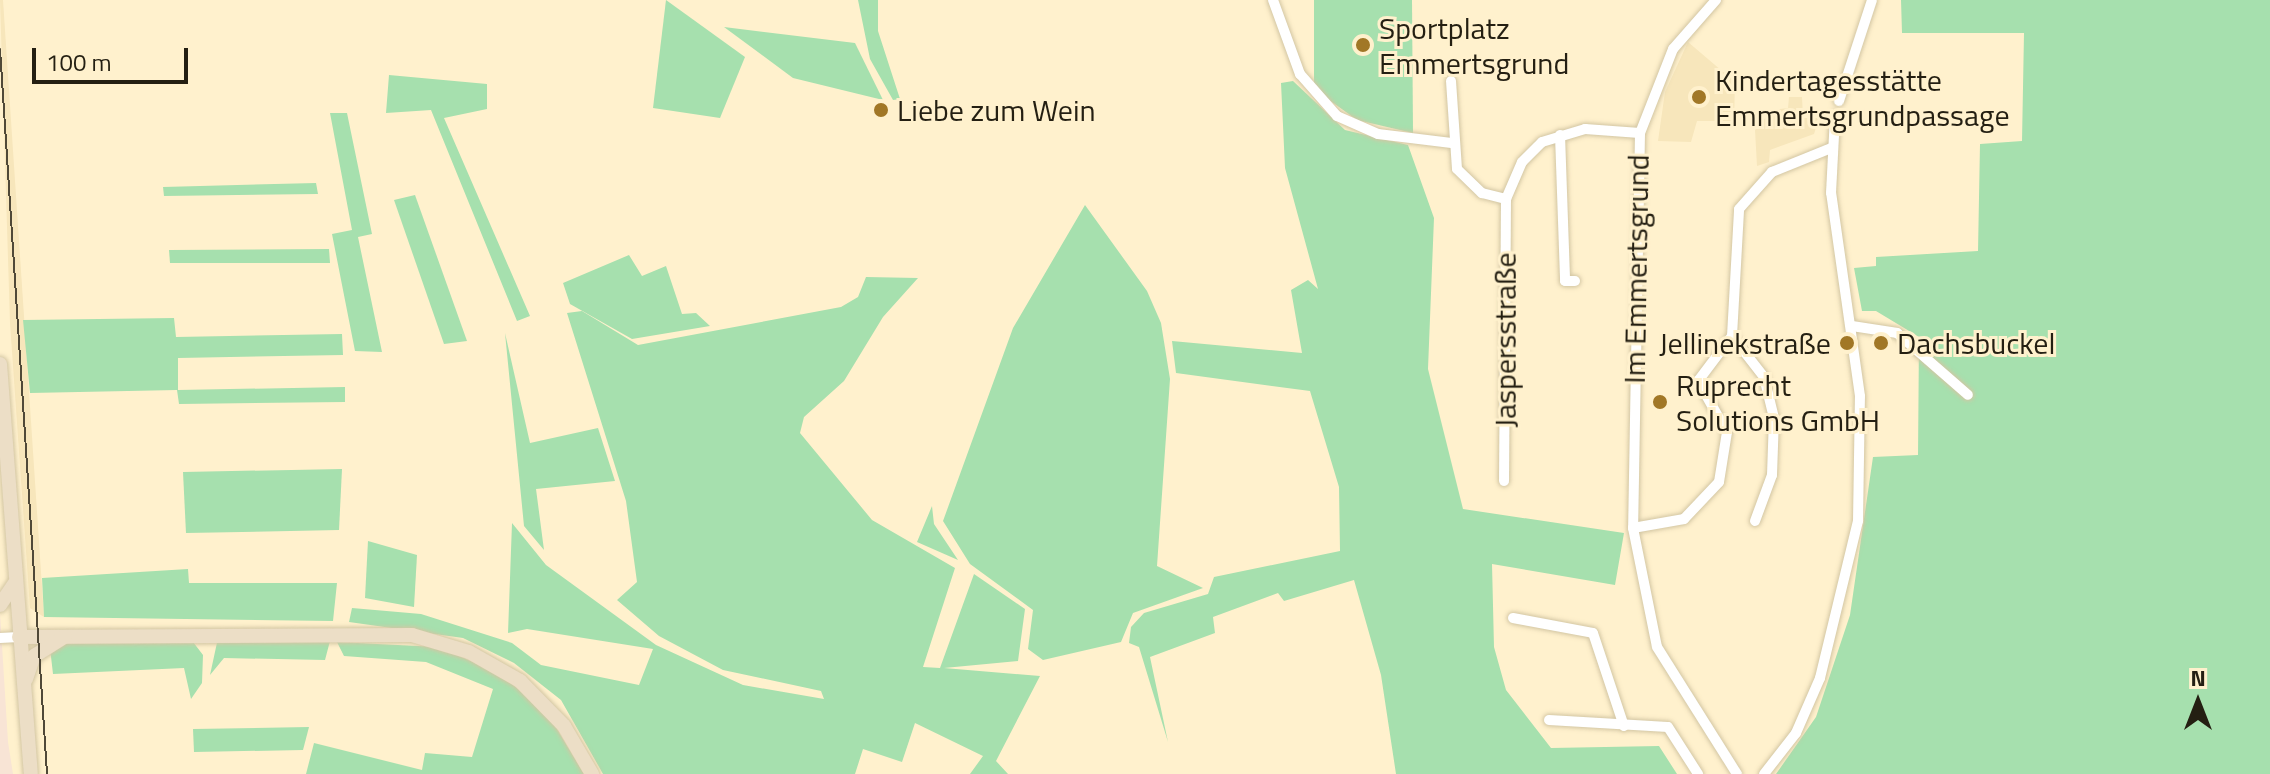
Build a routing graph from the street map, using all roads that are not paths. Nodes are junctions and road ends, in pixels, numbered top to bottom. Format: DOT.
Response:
graph roads {
  1 [pos="1273,0"];
  2 [pos="1716,0"];
  3 [pos="1872,0"];
  4 [pos="1451,81"];
  5 [pos="1839,101"];
  6 [pos="1835,116"];
  7 [pos="1640,133"];
  8 [pos="1560,135"];
  9 [pos="1451,143"];
  10 [pos="1831,148"];
  11 [pos="1506,199"];
  12 [pos="1575,281"];
  13 [pos="1852,326"];
  14 [pos="1732,336"];
  15 [pos="0,364"];
  16 [pos="1968,395"];
  17 [pos="1504,481"];
  18 [pos="1755,521"];
  19 [pos="1634,534"];
  20 [pos="15,583"];
  21 [pos="0,605"];
  22 [pos="1513,618"];
  23 [pos="71,633"];
  24 [pos="19,637"];
  25 [pos="0,638"];
  26 [pos="23,682"];
  27 [pos="1549,720"];
  28 [pos="1624,726"];
  29 [pos="31,774"];
  30 [pos="592,774"];
  31 [pos="1698,774"];
  32 [pos="1737,774"];
  33 [pos="1764,774"];
  1 -- 9 [label="street"];
  2 -- 7 [label="street, Im Emmertsgrund"];
  3 -- 5 [label="street"];
  4 -- 9 [label="street"];
  6 -- 10 [label="street"];
  7 -- 8 [label="street"];
  7 -- 19 [label="street, Im Emmertsgrund"];
  8 -- 11 [label="street, Jaspersstraße"];
  8 -- 12 [label="street, Jaspersstraße"];
  9 -- 11 [label="street"];
  10 -- 13 [label="street"];
  10 -- 14 [label="street"];
  11 -- 17 [label="street, Jaspersstraße"];
  13 -- 16 [label="street"];
  13 -- 33 [label="street"];
  14 -- 18 [label="street"];
  14 -- 19 [label="street"];
  15 -- 20 [label="main road"];
  19 -- 32 [label="street, Im Emmertsgrund"];
  20 -- 21 [label="main road"];
  20 -- 24 [label="main road"];
  22 -- 28 [label="street"];
  23 -- 24 [label="main road"];
  23 -- 26 [label="main road"];
  23 -- 30 [label="main road"];
  24 -- 25 [label="street"];
  24 -- 26 [label="main road"];
  26 -- 29 [label="main road"];
  27 -- 28 [label="street"];
  28 -- 31 [label="street"];
}
